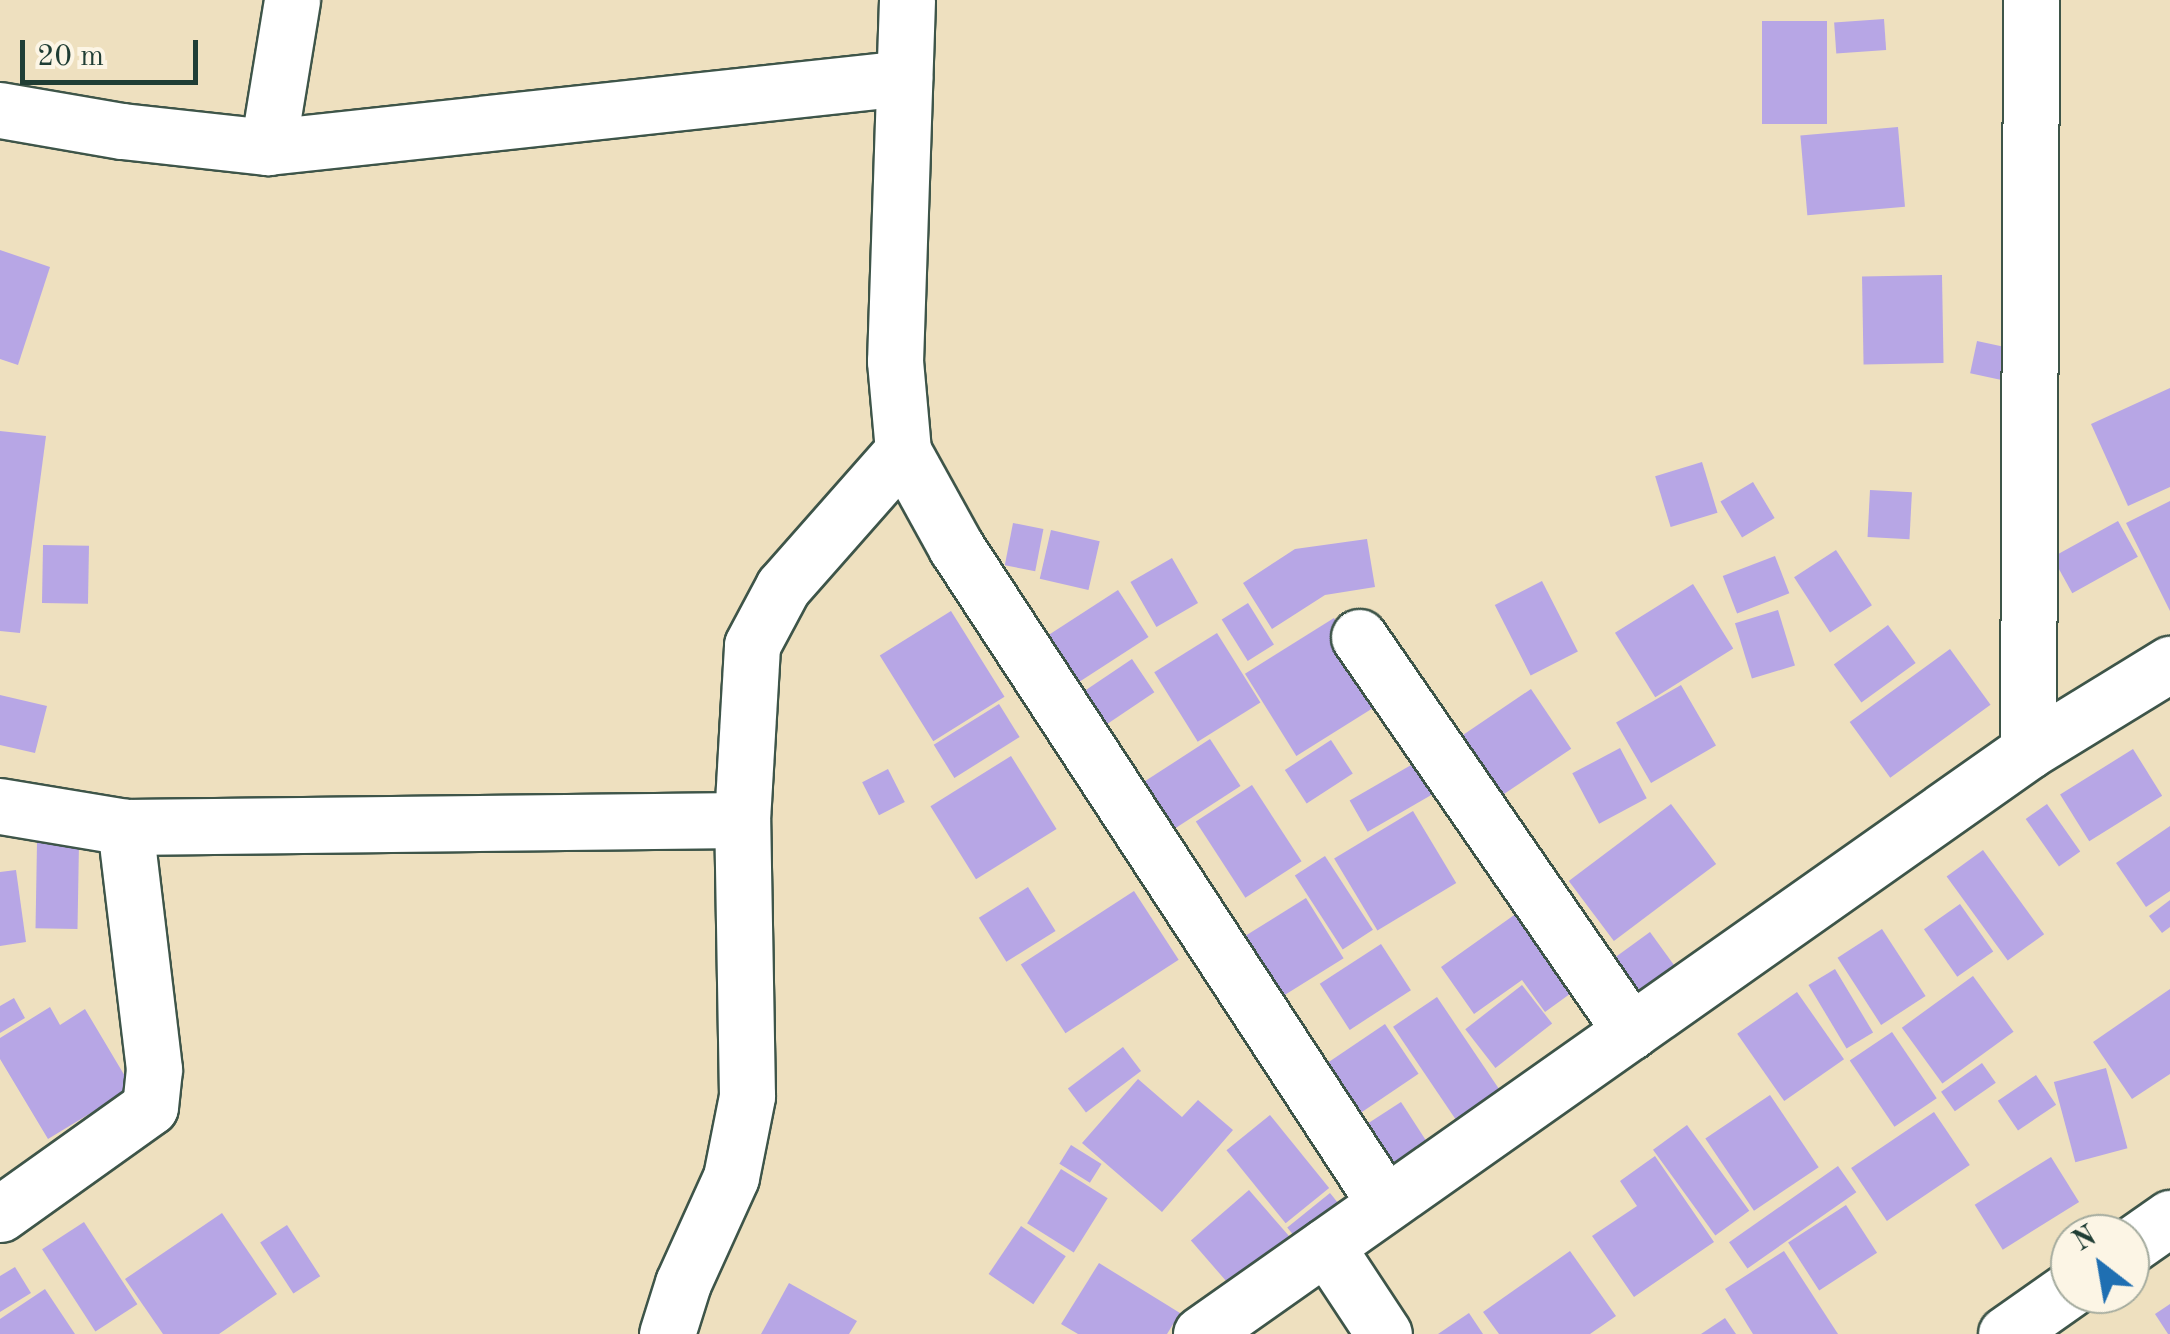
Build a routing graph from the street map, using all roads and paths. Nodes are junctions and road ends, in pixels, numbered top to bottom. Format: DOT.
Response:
graph roads {
  1 [pos="292,0"];
  2 [pos="907,0"];
  3 [pos="2031,0"];
  4 [pos="904,78"];
  5 [pos="0,110"];
  6 [pos="268,147"];
  7 [pos="904,451"];
  8 [pos="1360,637"];
  9 [pos="2170,664"];
  10 [pos="2028,751"];
  11 [pos="0,806"];
  12 [pos="742,820"];
  13 [pos="125,827"];
  14 [pos="1631,1031"];
  15 [pos="1385,1203"];
  16 [pos="0,1214"];
  17 [pos="1326,1246"];
  18 [pos="2050,1303"];
  19 [pos="666,1334"];
  20 [pos="1201,1334"];
  21 [pos="1384,1334"];
  22 [pos="2006,1334"];
  1 -- 6 [label="street"];
  2 -- 4 [label="street"];
  3 -- 10 [label="street"];
  4 -- 6 [label="street"];
  4 -- 7 [label="street"];
  5 -- 6 [label="street"];
  7 -- 12 [label="street"];
  7 -- 15 [label="street"];
  8 -- 14 [label="street"];
  9 -- 10 [label="street"];
  10 -- 14 [label="street"];
  11 -- 13 [label="street"];
  12 -- 13 [label="street"];
  12 -- 19 [label="street"];
  13 -- 16 [label="street"];
  14 -- 15 [label="street"];
  15 -- 17 [label="street"];
  17 -- 20 [label="street"];
  17 -- 21 [label="street"];
  18 -- 22 [label="street"];
}
